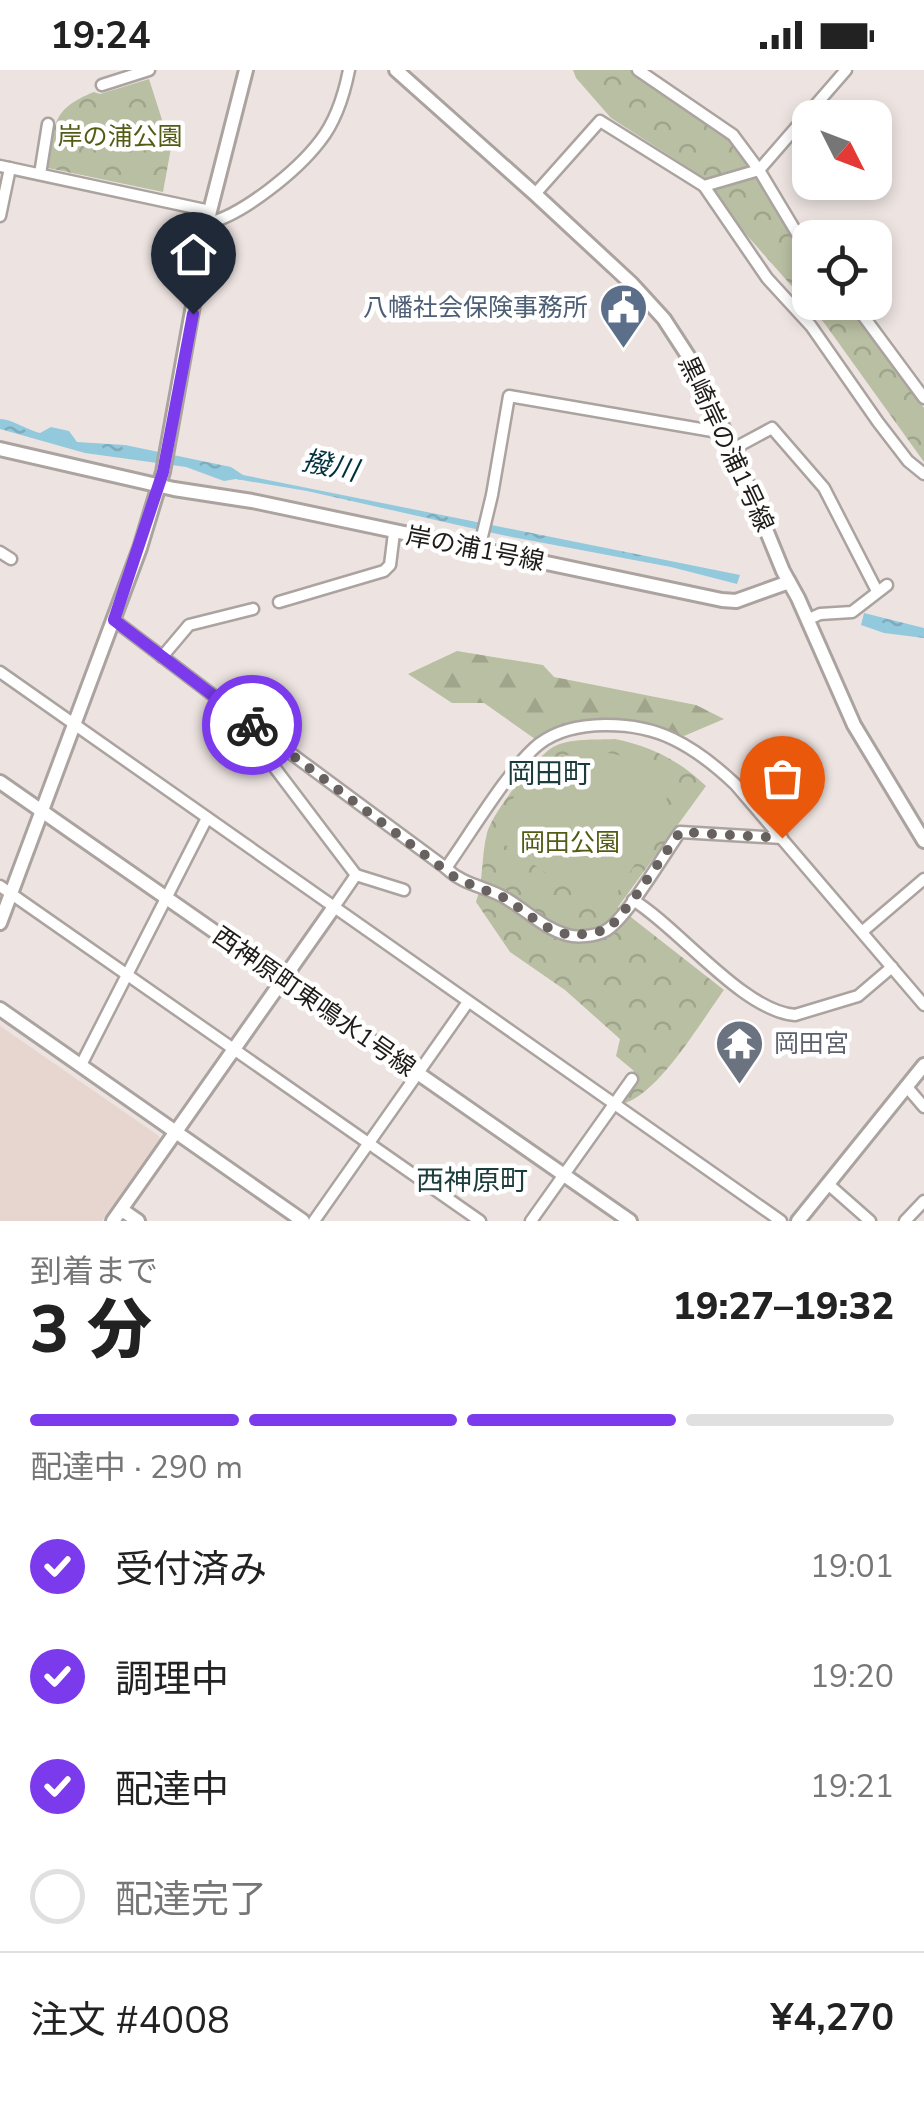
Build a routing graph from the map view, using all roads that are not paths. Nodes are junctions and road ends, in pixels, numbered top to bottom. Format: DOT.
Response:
graph roads {
  1 [pos="105,70"];
  2 [pos="148,70"];
  3 [pos="246,70"];
  4 [pos="348,70"];
  5 [pos="396,70"];
  6 [pos="638,70"];
  7 [pos="846,70"];
  8 [pos="48,124"];
  9 [pos="5,167"];
  10 [pos="759,170"];
  11 [pos="40,174"];
  12 [pos="704,186"];
  13 [pos="536,194"];
  14 [pos="0,216"];
  15 [pos="209,217"];
  16 [pos="792,225"];
  17 [pos="866,320"];
  18 [pos="924,398"];
  19 [pos="724,433"];
  20 [pos="0,449"];
  21 [pos="733,450"];
  22 [pos="924,474"];
  23 [pos="160,484"];
  24 [pos="394,534"];
  25 [pos="481,543"];
  26 [pos="0,552"];
  27 [pos="10,559"];
  28 [pos="789,582"];
  29 [pos="279,602"];
  30 [pos="252,609"];
  31 [pos="114,620"];
  32 [pos="807,620"];
  33 [pos="162,657"];
  34 [pos="0,672"];
  35 [pos="247,720"];
  36 [pos="73,724"];
  37 [pos="0,782"];
  38 [pos="41,811"];
  39 [pos="207,818"];
  40 [pos="782,838"];
  41 [pos="924,841"];
  42 [pos="446,868"];
  43 [pos="356,876"];
  44 [pos="924,880"];
  45 [pos="5,890"];
  46 [pos="404,890"];
  47 [pos="166,898"];
  48 [pos="633,900"];
  49 [pos="334,907"];
  50 [pos="0,922"];
  51 [pos="864,931"];
  52 [pos="892,967"];
  53 [pos="128,975"];
  54 [pos="282,980"];
  55 [pos="468,1002"];
  56 [pos="924,1004"];
  57 [pos="0,1009"];
  58 [pos="234,1050"];
  59 [pos="81,1064"];
  60 [pos="924,1065"];
  61 [pos="416,1074"];
  62 [pos="632,1079"];
  63 [pos="906,1086"];
  64 [pos="614,1104"];
  65 [pos="924,1107"];
  66 [pos="176,1133"];
  67 [pos="367,1142"];
  68 [pos="563,1176"];
  69 [pos="828,1184"];
  70 [pos="924,1201"];
  71 [pos="118,1216"];
  72 [pos="138,1221"];
  73 [pos="303,1221"];
  74 [pos="314,1221"];
  75 [pos="480,1221"];
  76 [pos="531,1221"];
  77 [pos="630,1221"];
  78 [pos="780,1221"];
  79 [pos="798,1221"];
  80 [pos="870,1221"];
  81 [pos="904,1221"];
  1 -- 2 [label="street"];
  3 -- 15 [label="street"];
  4 -- 15 [label="street"];
  5 -- 13 [label="street, 黒崎岸の浦1号線"];
  6 -- 10 [label="street"];
  7 -- 10 [label="street"];
  8 -- 11 [label="street"];
  9 -- 11 [label="street"];
  9 -- 14 [label="street"];
  10 -- 12 [label="street"];
  10 -- 16 [label="street"];
  11 -- 15 [label="street"];
  12 -- 13 [label="street"];
  12 -- 22 [label="street"];
  13 -- 19 [label="street, 黒崎岸の浦1号線"];
  15 -- 23 [label="street"];
  17 -- 18 [label="street"];
  19 -- 21 [label="street, 黒崎岸の浦1号線"];
  19 -- 25 [label="street"];
  20 -- 23 [label="street, 岸の浦1号線"];
  21 -- 28 [label="street, 黒崎岸の浦1号線"];
  21 -- 32 [label="street"];
  23 -- 24 [label="street, 岸の浦1号線"];
  23 -- 31 [label="street"];
  24 -- 25 [label="street, 岸の浦1号線"];
  24 -- 29 [label="street"];
  25 -- 28 [label="street, 岸の浦1号線"];
  26 -- 27 [label="street"];
  28 -- 32 [label="street, 黒崎岸の浦1号線"];
  30 -- 33 [label="street"];
  31 -- 33 [label="street"];
  31 -- 36 [label="street"];
  32 -- 41 [label="street, 黒崎岸の浦1号線"];
  33 -- 35 [label="street"];
  34 -- 36 [label="street"];
  35 -- 42 [label="street"];
  35 -- 43 [label="street"];
  36 -- 38 [label="street"];
  36 -- 39 [label="street"];
  37 -- 38 [label="street, 西神原町東鳴水1号線"];
  38 -- 45 [label="street"];
  38 -- 47 [label="street, 西神原町東鳴水1号線"];
  39 -- 47 [label="street"];
  39 -- 49 [label="street"];
  40 -- 42 [label="street"];
  40 -- 48 [label="street"];
  40 -- 51 [label="street"];
  42 -- 48 [label="street"];
  43 -- 46 [label="street"];
  43 -- 49 [label="street"];
  44 -- 51 [label="street"];
  45 -- 50 [label="street"];
  45 -- 53 [label="street"];
  47 -- 53 [label="street"];
  47 -- 54 [label="street, 西神原町東鳴水1号線"];
  48 -- 52 [label="street"];
  49 -- 54 [label="street"];
  49 -- 55 [label="street"];
  51 -- 52 [label="street"];
  52 -- 56 [label="street"];
  53 -- 58 [label="street"];
  53 -- 59 [label="street"];
  54 -- 58 [label="street"];
  54 -- 61 [label="street, 西神原町東鳴水1号線"];
  55 -- 61 [label="street"];
  55 -- 64 [label="street"];
  57 -- 59 [label="street"];
  58 -- 66 [label="street"];
  58 -- 67 [label="street"];
  59 -- 66 [label="street"];
  60 -- 63 [label="street"];
  61 -- 67 [label="street"];
  61 -- 68 [label="street, 西神原町東鳴水1号線"];
  62 -- 64 [label="street"];
  63 -- 65 [label="street"];
  63 -- 69 [label="street"];
  64 -- 68 [label="street"];
  64 -- 78 [label="street"];
  66 -- 71 [label="street"];
  66 -- 73 [label="street"];
  67 -- 74 [label="street"];
  67 -- 75 [label="street"];
  68 -- 76 [label="street"];
  68 -- 77 [label="street, 西神原町東鳴水1号線"];
  69 -- 79 [label="street"];
  69 -- 80 [label="street"];
  70 -- 81 [label="street"];
  71 -- 72 [label="street"];
}
